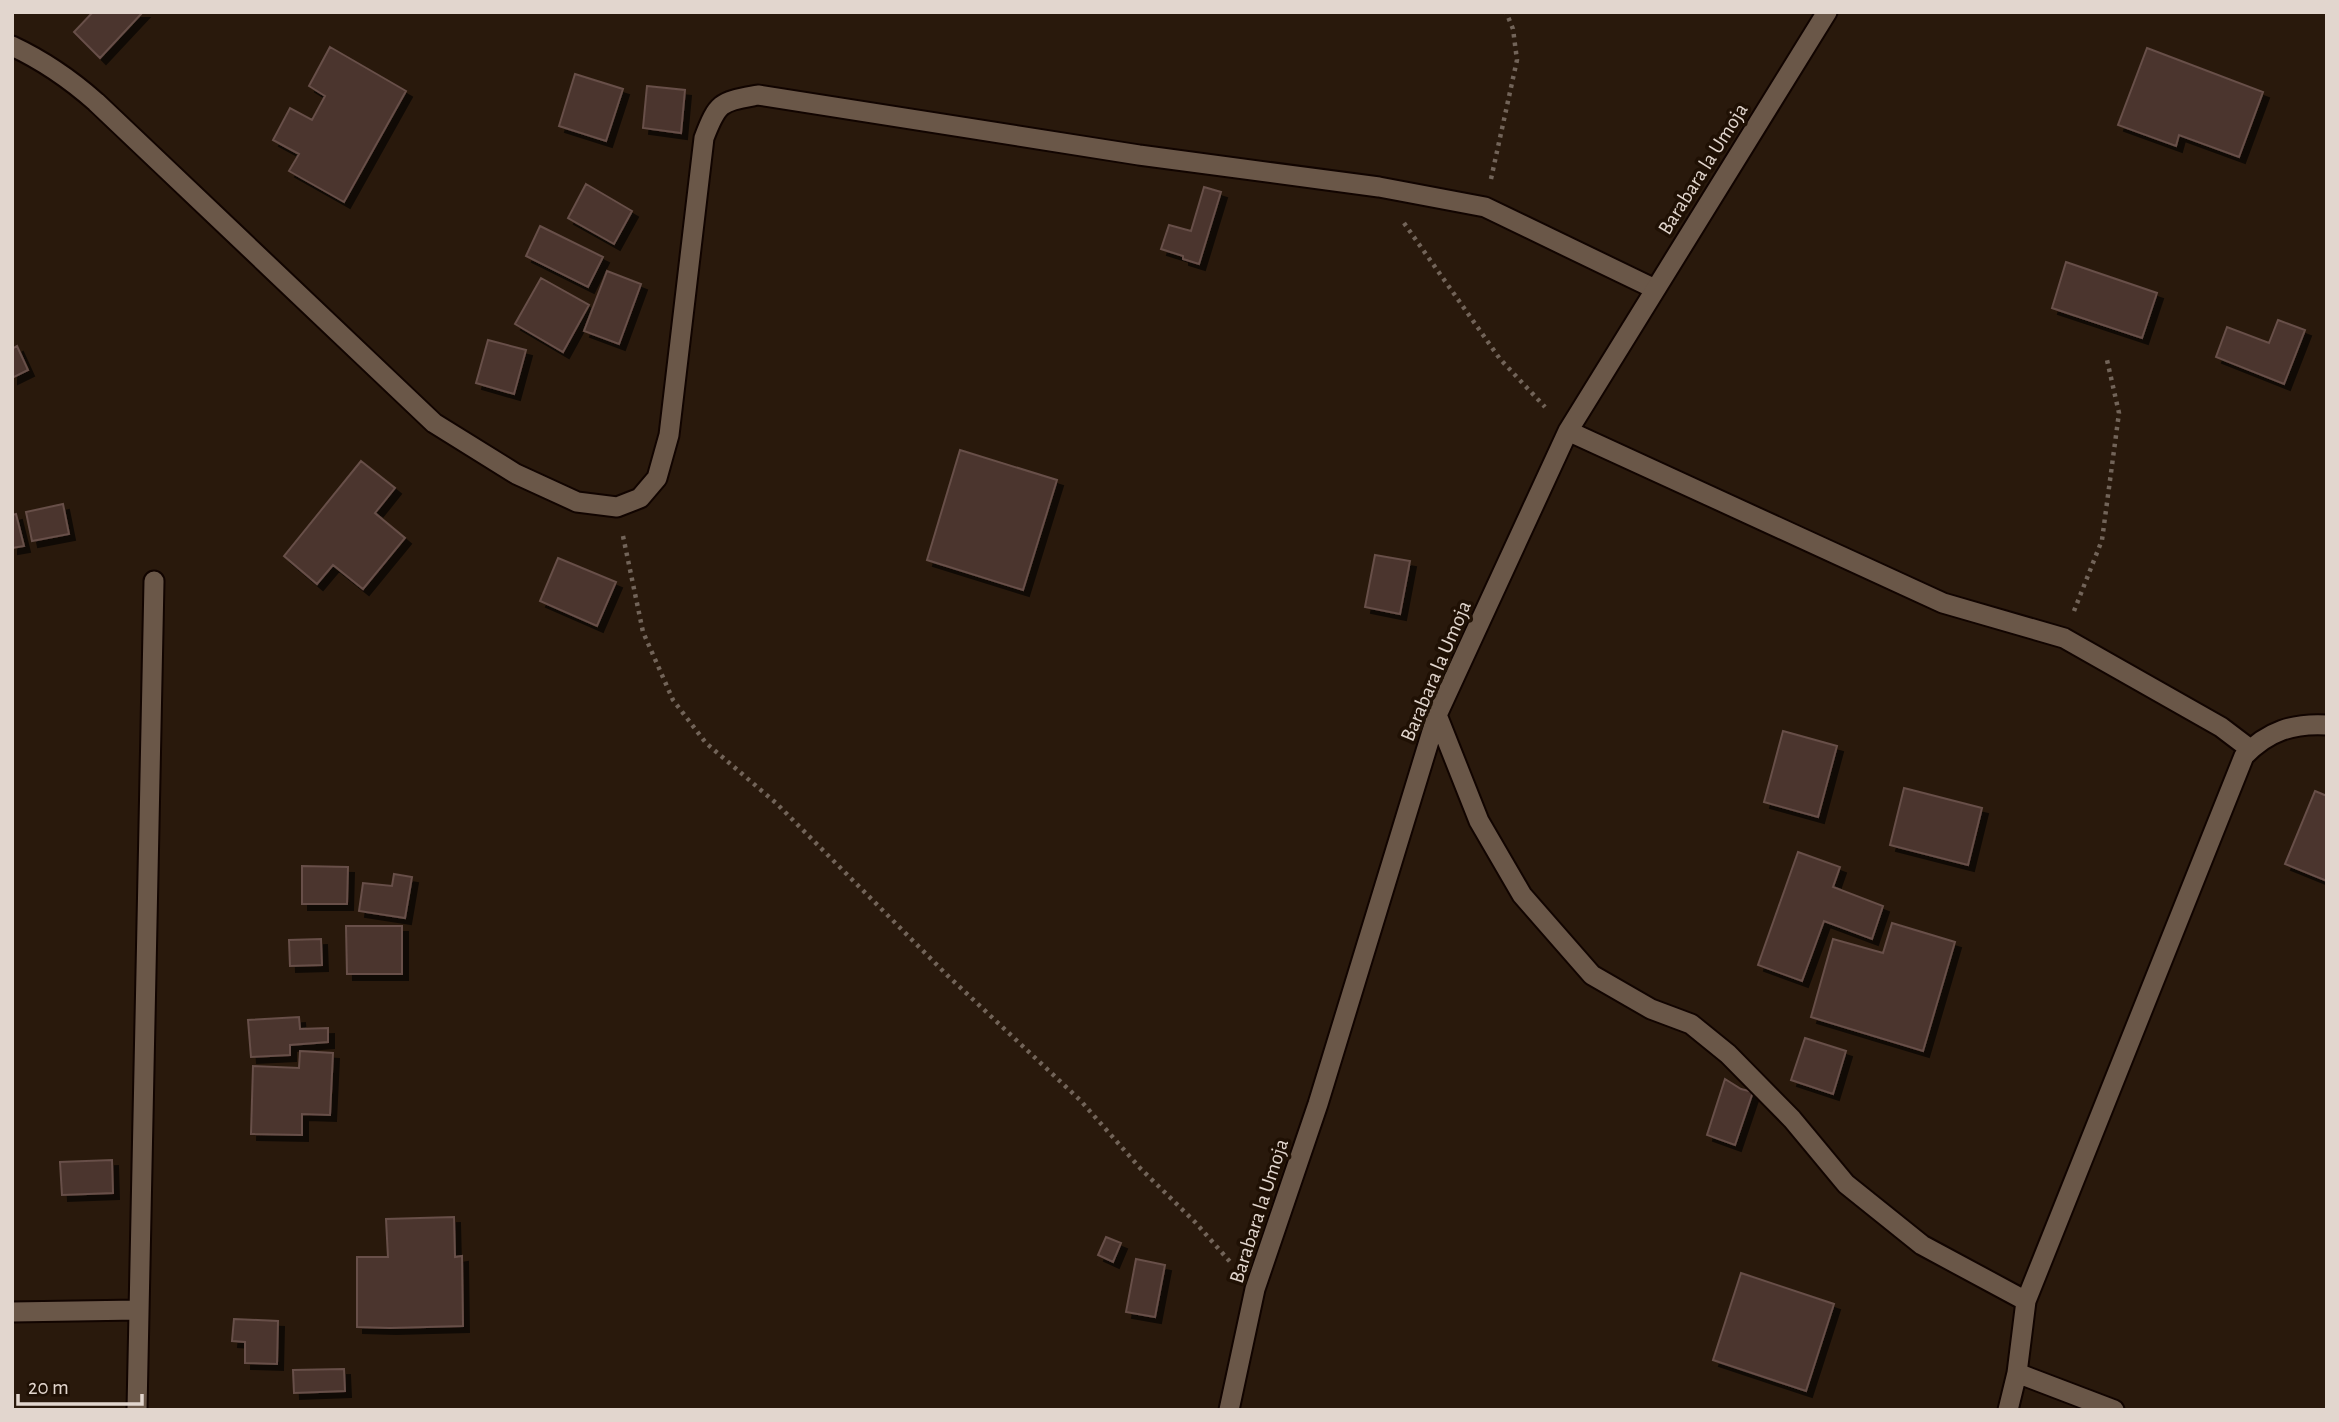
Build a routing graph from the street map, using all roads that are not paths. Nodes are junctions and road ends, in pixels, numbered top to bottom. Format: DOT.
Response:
graph roads {
  1 [pos="1827,12"];
  2 [pos="12,46"];
  3 [pos="1655,289"];
  4 [pos="1568,431"];
  5 [pos="154,581"];
  6 [pos="1437,715"];
  7 [pos="2327,726"];
  8 [pos="2250,750"];
  9 [pos="2026,1301"];
  10 [pos="138,1310"];
  11 [pos="12,1312"];
  12 [pos="2017,1373"];
  13 [pos="137,1410"];
  14 [pos="1229,1410"];
  15 [pos="2008,1410"];
  16 [pos="2114,1410"];
  1 -- 3 [label="street, Barabara la Umoja"];
  2 -- 3 [label="street"];
  3 -- 4 [label="street, Barabara la Umoja"];
  4 -- 6 [label="street, Barabara la Umoja"];
  4 -- 8 [label="street"];
  5 -- 10 [label="street"];
  6 -- 9 [label="street"];
  6 -- 14 [label="street, Barabara la Umoja"];
  7 -- 8 [label="street"];
  8 -- 9 [label="street"];
  9 -- 12 [label="street"];
  10 -- 11 [label="street"];
  10 -- 13 [label="street"];
  12 -- 15 [label="street"];
  12 -- 16 [label="street"];
}
